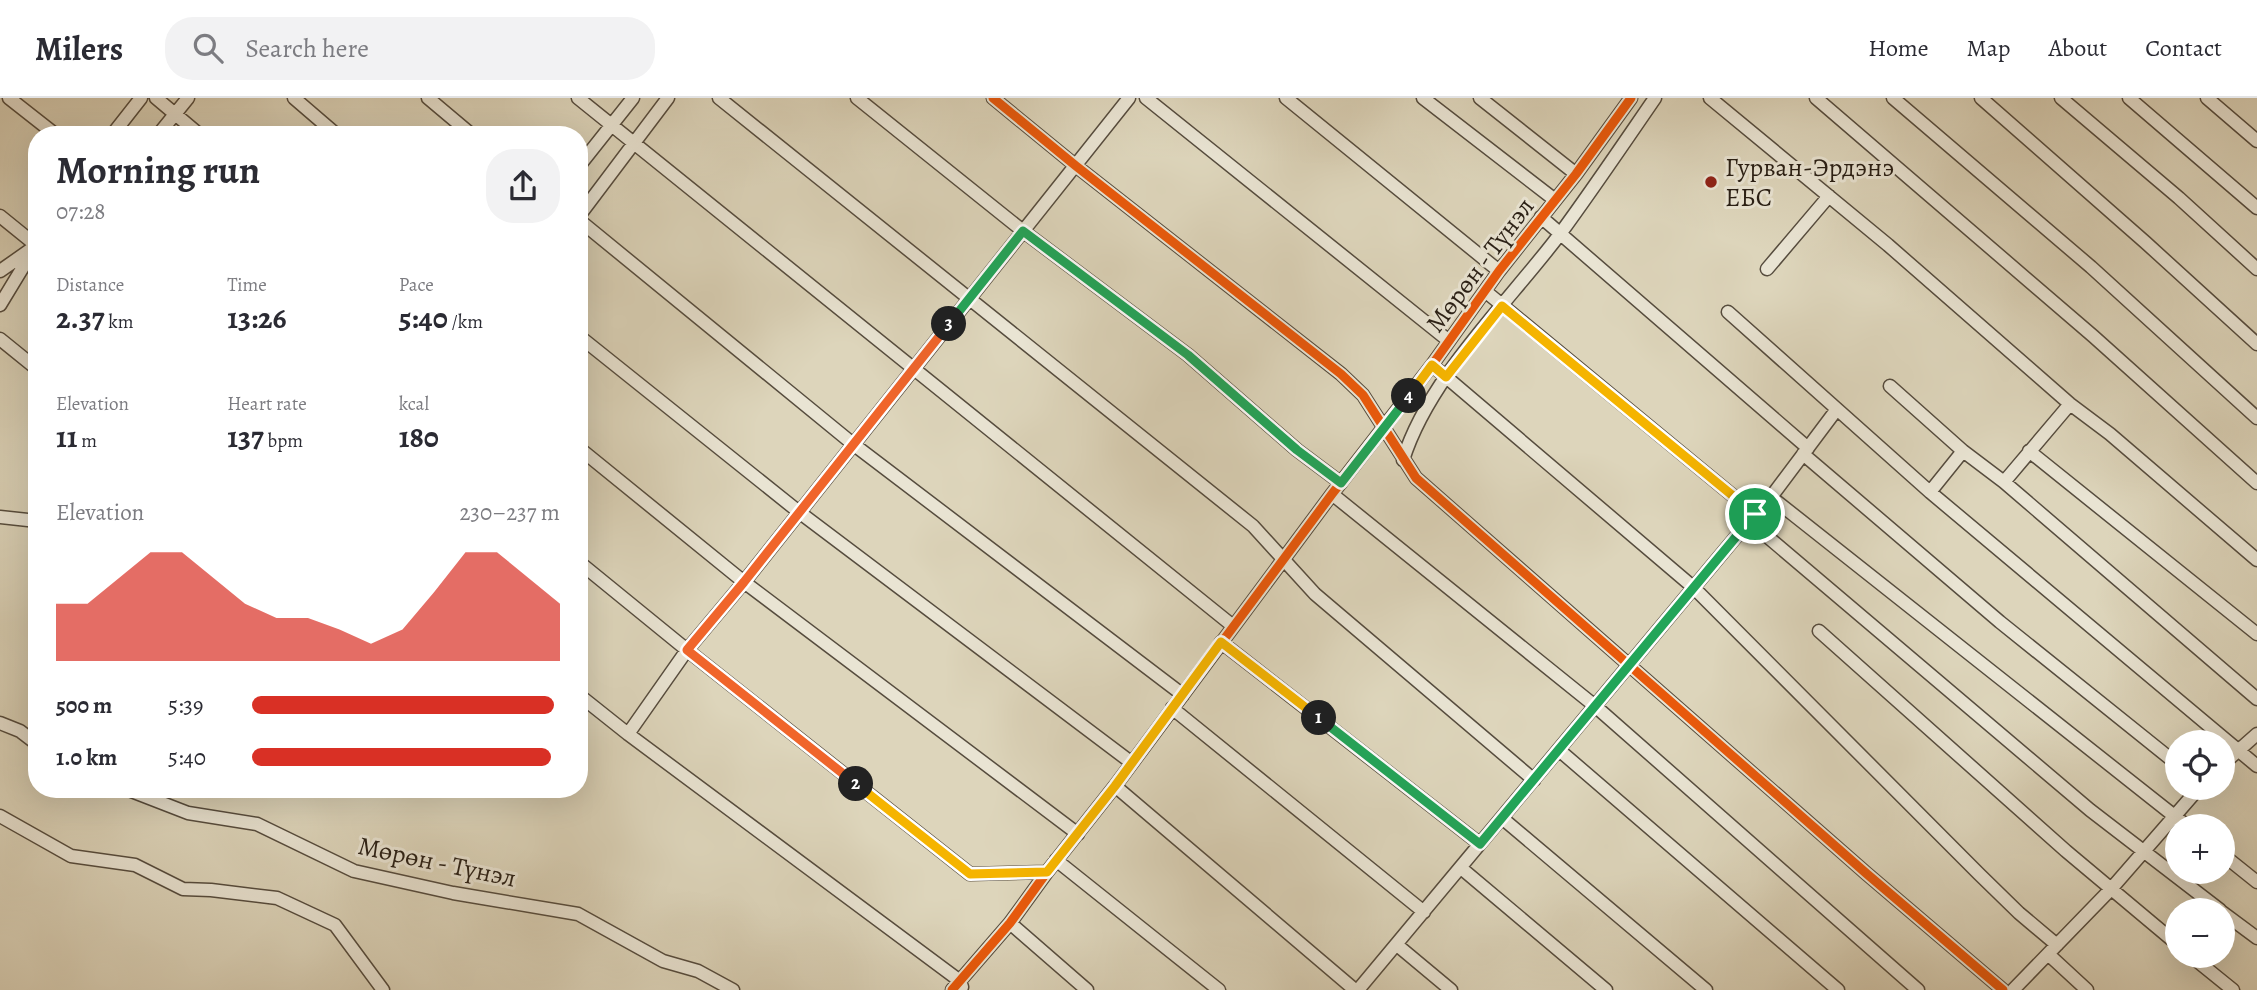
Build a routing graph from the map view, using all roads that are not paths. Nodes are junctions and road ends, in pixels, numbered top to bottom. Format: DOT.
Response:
graph roads {
  1 [pos="9,98"];
  2 [pos="141,98"];
  3 [pos="156,98"];
  4 [pos="188,98"];
  5 [pos="293,98"];
  6 [pos="428,98"];
  7 [pos="578,98"];
  8 [pos="633,98"];
  9 [pos="668,98"];
  10 [pos="719,98"];
  11 [pos="857,98"];
  12 [pos="993,98"];
  13 [pos="1129,98"];
  14 [pos="1146,98"];
  15 [pos="1286,98"];
  16 [pos="1423,98"];
  17 [pos="1480,98"];
  18 [pos="1655,98"];
  19 [pos="1710,98"];
  20 [pos="1816,98"];
  21 [pos="1893,98"];
  22 [pos="1981,98"];
  23 [pos="2061,98"];
  24 [pos="2129,98"];
  25 [pos="2207,98"];
  26 [pos="1626,100"];
  27 [pos="176,113"];
  28 [pos="611,124"];
  29 [pos="45,126"];
  30 [pos="119,126"];
  31 [pos="166,126"];
  32 [pos="191,126"];
  33 [pos="326,126"];
  34 [pos="461,126"];
  35 [pos="2257,141"];
  36 [pos="635,143"];
  37 [pos="588,154"];
  38 [pos="1076,166"];
  39 [pos="1576,174"];
  40 [pos="1829,196"];
  41 [pos="1555,200"];
  42 [pos="588,206"];
  43 [pos="2257,208"];
  44 [pos="0,216"];
  45 [pos="1541,217"];
  46 [pos="588,225"];
  47 [pos="1023,231"];
  48 [pos="1560,234"];
  49 [pos="28,239"];
  50 [pos="28,251"];
  51 [pos="28,258"];
  52 [pos="1767,269"];
  53 [pos="2257,269"];
  54 [pos="0,271"];
  55 [pos="1499,271"];
  56 [pos="1485,291"];
  57 [pos="970,298"];
  58 [pos="0,305"];
  59 [pos="1502,306"];
  60 [pos="1728,312"];
  61 [pos="0,340"];
  62 [pos="1449,341"];
  63 [pos="588,343"];
  64 [pos="2257,344"];
  65 [pos="28,362"];
  66 [pos="1432,365"];
  67 [pos="914,368"];
  68 [pos="1446,377"];
  69 [pos="1889,386"];
  70 [pos="2070,404"];
  71 [pos="1837,410"];
  72 [pos="2257,418"];
  73 [pos="1385,427"];
  74 [pos="853,444"];
  75 [pos="1805,451"];
  76 [pos="2029,451"];
  77 [pos="1963,452"];
  78 [pos="588,455"];
  79 [pos="1403,460"];
  80 [pos="2004,482"];
  81 [pos="1341,483"];
  82 [pos="2257,483"];
  83 [pos="1930,492"];
  84 [pos="1332,494"];
  85 [pos="1771,497"];
  86 [pos="799,512"];
  87 [pos="0,517"];
  88 [pos="1752,517"];
  89 [pos="28,520"];
  90 [pos="1283,560"];
  91 [pos="2257,560"];
  92 [pos="588,569"];
  93 [pos="744,582"];
  94 [pos="1693,587"];
  95 [pos="1233,626"];
  96 [pos="1819,631"];
  97 [pos="2257,634"];
  98 [pos="1221,642"];
  99 [pos="687,650"];
  100 [pos="1629,665"];
  101 [pos="1183,695"];
  102 [pos="2257,699"];
  103 [pos="588,702"];
  104 [pos="1595,706"];
  105 [pos="1172,708"];
  106 [pos="0,723"];
  107 [pos="628,734"];
  108 [pos="2257,734"];
  109 [pos="28,737"];
  110 [pos="1559,750"];
  111 [pos="2238,750"];
  112 [pos="2235,753"];
  113 [pos="2165,754"];
  114 [pos="1132,763"];
  115 [pos="2257,766"];
  116 [pos="1534,780"];
  117 [pos="1115,786"];
  118 [pos="149,798"];
  119 [pos="2188,800"];
  120 [pos="2173,814"];
  121 [pos="2175,814"];
  122 [pos="0,816"];
  123 [pos="1502,818"];
  124 [pos="2165,826"];
  125 [pos="1078,834"];
  126 [pos="1480,844"];
  127 [pos="2143,852"];
  128 [pos="1056,860"];
  129 [pos="2235,864"];
  130 [pos="1461,868"];
  131 [pos="1047,872"];
  132 [pos="2257,882"];
  133 [pos="2111,889"];
  134 [pos="2204,898"];
  135 [pos="1424,912"];
  136 [pos="2235,921"];
  137 [pos="1010,923"];
  138 [pos="2165,934"];
  139 [pos="2257,937"];
  140 [pos="1397,945"];
  141 [pos="2053,949"];
  142 [pos="2206,968"];
  143 [pos="958,987"];
  144 [pos="383,990"];
  145 [pos="733,990"];
  146 [pos="1087,990"];
  147 [pos="1219,990"];
  148 [pos="1357,990"];
  149 [pos="1451,990"];
  150 [pos="1606,990"];
  151 [pos="1706,990"];
  152 [pos="1838,990"];
  153 [pos="1918,990"];
  154 [pos="2003,990"];
  155 [pos="2013,990"];
  156 [pos="2087,990"];
  157 [pos="2233,990"];
  1 -- 29 [label="street"];
  2 -- 30 [label="street"];
  3 -- 27 [label="street"];
  4 -- 27 [label="street"];
  5 -- 33 [label="street"];
  6 -- 34 [label="street"];
  7 -- 28 [label="street"];
  8 -- 28 [label="street"];
  9 -- 36 [label="street"];
  10 -- 57 [label="street"];
  11 -- 47 [label="street"];
  12 -- 38 [label="street"];
  13 -- 38 [label="street"];
  14 -- 62 [label="street"];
  15 -- 55 [label="street"];
  16 -- 41 [label="street"];
  17 -- 39 [label="street"];
  18 -- 48 [label="street"];
  19 -- 40 [label="street"];
  20 -- 82 [label="street"];
  21 -- 72 [label="street"];
  22 -- 64 [label="street"];
  23 -- 53 [label="street"];
  24 -- 43 [label="street"];
  25 -- 35 [label="street"];
  26 -- 39 [label="street, Мөрөн - Түнэл"];
  27 -- 31 [label="street"];
  27 -- 32 [label="street"];
  28 -- 36 [label="street"];
  28 -- 37 [label="street"];
  36 -- 42 [label="street"];
  36 -- 67 [label="street"];
  38 -- 47 [label="street"];
  38 -- 73 [label="street"];
  39 -- 41 [label="street, Мөрөн - Түнэл"];
  40 -- 52 [label="street"];
  40 -- 70 [label="street"];
  41 -- 45 [label="street, Мөрөн - Түнэл"];
  44 -- 49 [label="street"];
  45 -- 48 [label="street"];
  45 -- 55 [label="street, Мөрөн - Түнэл"];
  46 -- 74 [label="street"];
  47 -- 57 [label="street"];
  47 -- 81 [label="street"];
  48 -- 59 [label="street"];
  48 -- 75 [label="street"];
  50 -- 54 [label="street"];
  51 -- 58 [label="street"];
  55 -- 56 [label="street, Мөрөн - Түнэл"];
  56 -- 59 [label="street"];
  56 -- 62 [label="street, Мөрөн - Түнэл"];
  57 -- 67 [label="street"];
  57 -- 90 [label="street"];
  59 -- 68 [label="street"];
  59 -- 88 [label="street"];
  60 -- 71 [label="street"];
  61 -- 65 [label="street"];
  62 -- 66 [label="street, Мөрөн - Түнэл"];
  63 -- 86 [label="street"];
  66 -- 68 [label="street"];
  66 -- 73 [label="street, Мөрөн - Түнэл"];
  67 -- 74 [label="street"];
  67 -- 95 [label="street"];
  68 -- 79 [label="street"];
  68 -- 94 [label="street"];
  69 -- 77 [label="street"];
  70 -- 76 [label="street"];
  70 -- 91 [label="street"];
  71 -- 75 [label="street"];
  71 -- 83 [label="street"];
  73 -- 79 [label="street"];
  73 -- 81 [label="street, Мөрөн - Түнэл"];
  74 -- 86 [label="street"];
  74 -- 101 [label="street"];
  75 -- 85 [label="street"];
  75 -- 113 [label="street"];
  76 -- 80 [label="street"];
  76 -- 97 [label="street"];
  77 -- 80 [label="street"];
  77 -- 83 [label="street"];
  78 -- 93 [label="street"];
  79 -- 100 [label="street"];
  80 -- 102 [label="street"];
  81 -- 84 [label="street, Мөрөн - Түнэл"];
  83 -- 111 [label="street"];
  84 -- 90 [label="street, Мөрөн - Түнэл"];
  84 -- 104 [label="street"];
  85 -- 88 [label="street"];
  85 -- 120 [label="street"];
  86 -- 93 [label="street"];
  86 -- 114 [label="street"];
  87 -- 89 [label="street"];
  88 -- 94 [label="street"];
  88 -- 127 [label="street"];
  90 -- 95 [label="street, Мөрөн - Түнэл"];
  90 -- 116 [label="street"];
  92 -- 99 [label="street"];
  93 -- 99 [label="street"];
  93 -- 125 [label="street"];
  94 -- 100 [label="street"];
  94 -- 141 [label="street"];
  95 -- 98 [label="street, Мөрөн - Түнэл"];
  96 -- 133 [label="street"];
  98 -- 101 [label="street, Мөрөн - Түнэл"];
  98 -- 126 [label="street"];
  99 -- 107 [label="street"];
  99 -- 131 [label="street"];
  100 -- 104 [label="street"];
  100 -- 154 [label="street"];
  101 -- 105 [label="street, Мөрөн - Түнэл"];
  103 -- 107 [label="street"];
  104 -- 110 [label="street"];
  104 -- 153 [label="street"];
  105 -- 114 [label="street, Мөрөн - Түнэл"];
  105 -- 135 [label="street"];
  106 -- 109 [label="street"];
  107 -- 143 [label="street"];
  108 -- 111 [label="street"];
  110 -- 116 [label="street"];
  110 -- 152 [label="street"];
  111 -- 112 [label="street"];
  111 -- 115 [label="street"];
  114 -- 117 [label="street, Мөрөн - Түнэл"];
  116 -- 123 [label="street"];
  117 -- 125 [label="street, Мөрөн - Түнэл"];
  117 -- 148 [label="street"];
  118 -- 145 [label="street, Мөрөн - Түнэл"];
  119 -- 121 [label="street"];
  122 -- 144 [label="street"];
  123 -- 126 [label="street"];
  123 -- 151 [label="street"];
  124 -- 127 [label="street"];
  125 -- 128 [label="street, Мөрөн - Түнэл"];
  126 -- 130 [label="street"];
  127 -- 133 [label="street"];
  127 -- 134 [label="street"];
  128 -- 131 [label="street, Мөрөн - Түнэл"];
  128 -- 147 [label="street"];
  129 -- 132 [label="street"];
  130 -- 135 [label="street"];
  130 -- 150 [label="street"];
  131 -- 137 [label="street, Мөрөн - Түнэл"];
  133 -- 138 [label="street"];
  133 -- 141 [label="street"];
  135 -- 140 [label="street"];
  136 -- 139 [label="street"];
  137 -- 143 [label="street, Мөрөн - Түнэл"];
  137 -- 146 [label="street"];
  140 -- 148 [label="street"];
  140 -- 149 [label="street"];
  141 -- 155 [label="street"];
  141 -- 156 [label="street"];
  142 -- 157 [label="street"];
}
